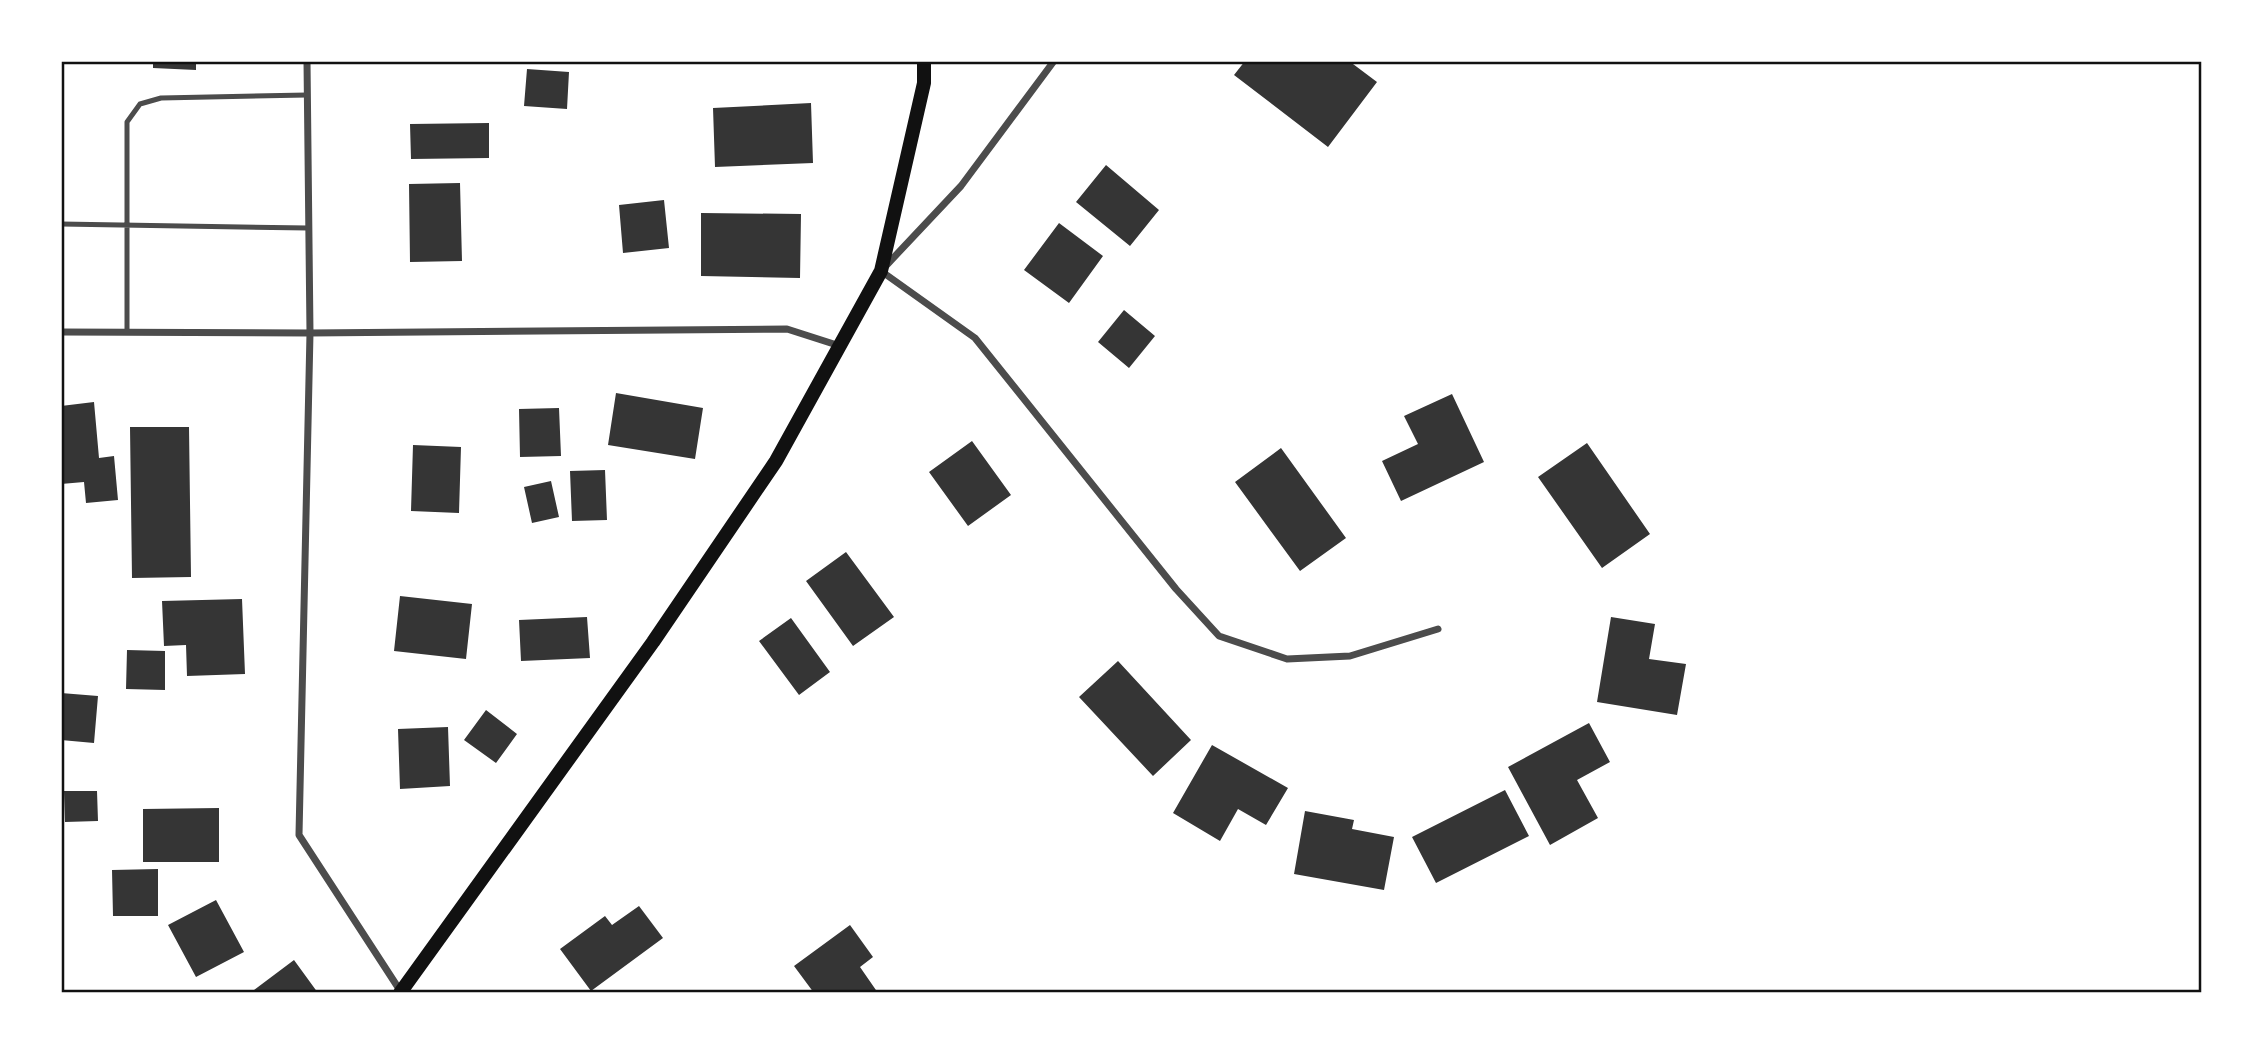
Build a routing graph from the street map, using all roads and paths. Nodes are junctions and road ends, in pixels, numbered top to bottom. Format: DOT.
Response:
graph roads {
  1 [pos="307,61"];
  2 [pos="924,61"];
  3 [pos="1054,61"];
  4 [pos="307,95"];
  5 [pos="61,224"];
  6 [pos="126,225"];
  7 [pos="309,228"];
  8 [pos="881,271"];
  9 [pos="61,332"];
  10 [pos="127,332"];
  11 [pos="310,333"];
  12 [pos="841,346"];
  13 [pos="1438,629"];
  14 [pos="401,992"];
  1 -- 4 [label="street"];
  2 -- 8 [label="main road"];
  3 -- 8 [label="street"];
  4 -- 6 [label="lane"];
  4 -- 7 [label="street"];
  5 -- 6 [label="lane"];
  6 -- 7 [label="lane"];
  6 -- 10 [label="lane"];
  7 -- 11 [label="street"];
  8 -- 12 [label="main road"];
  8 -- 13 [label="street"];
  9 -- 10 [label="street"];
  10 -- 11 [label="street"];
  11 -- 12 [label="street"];
  11 -- 14 [label="street"];
  12 -- 14 [label="main road"];
}
